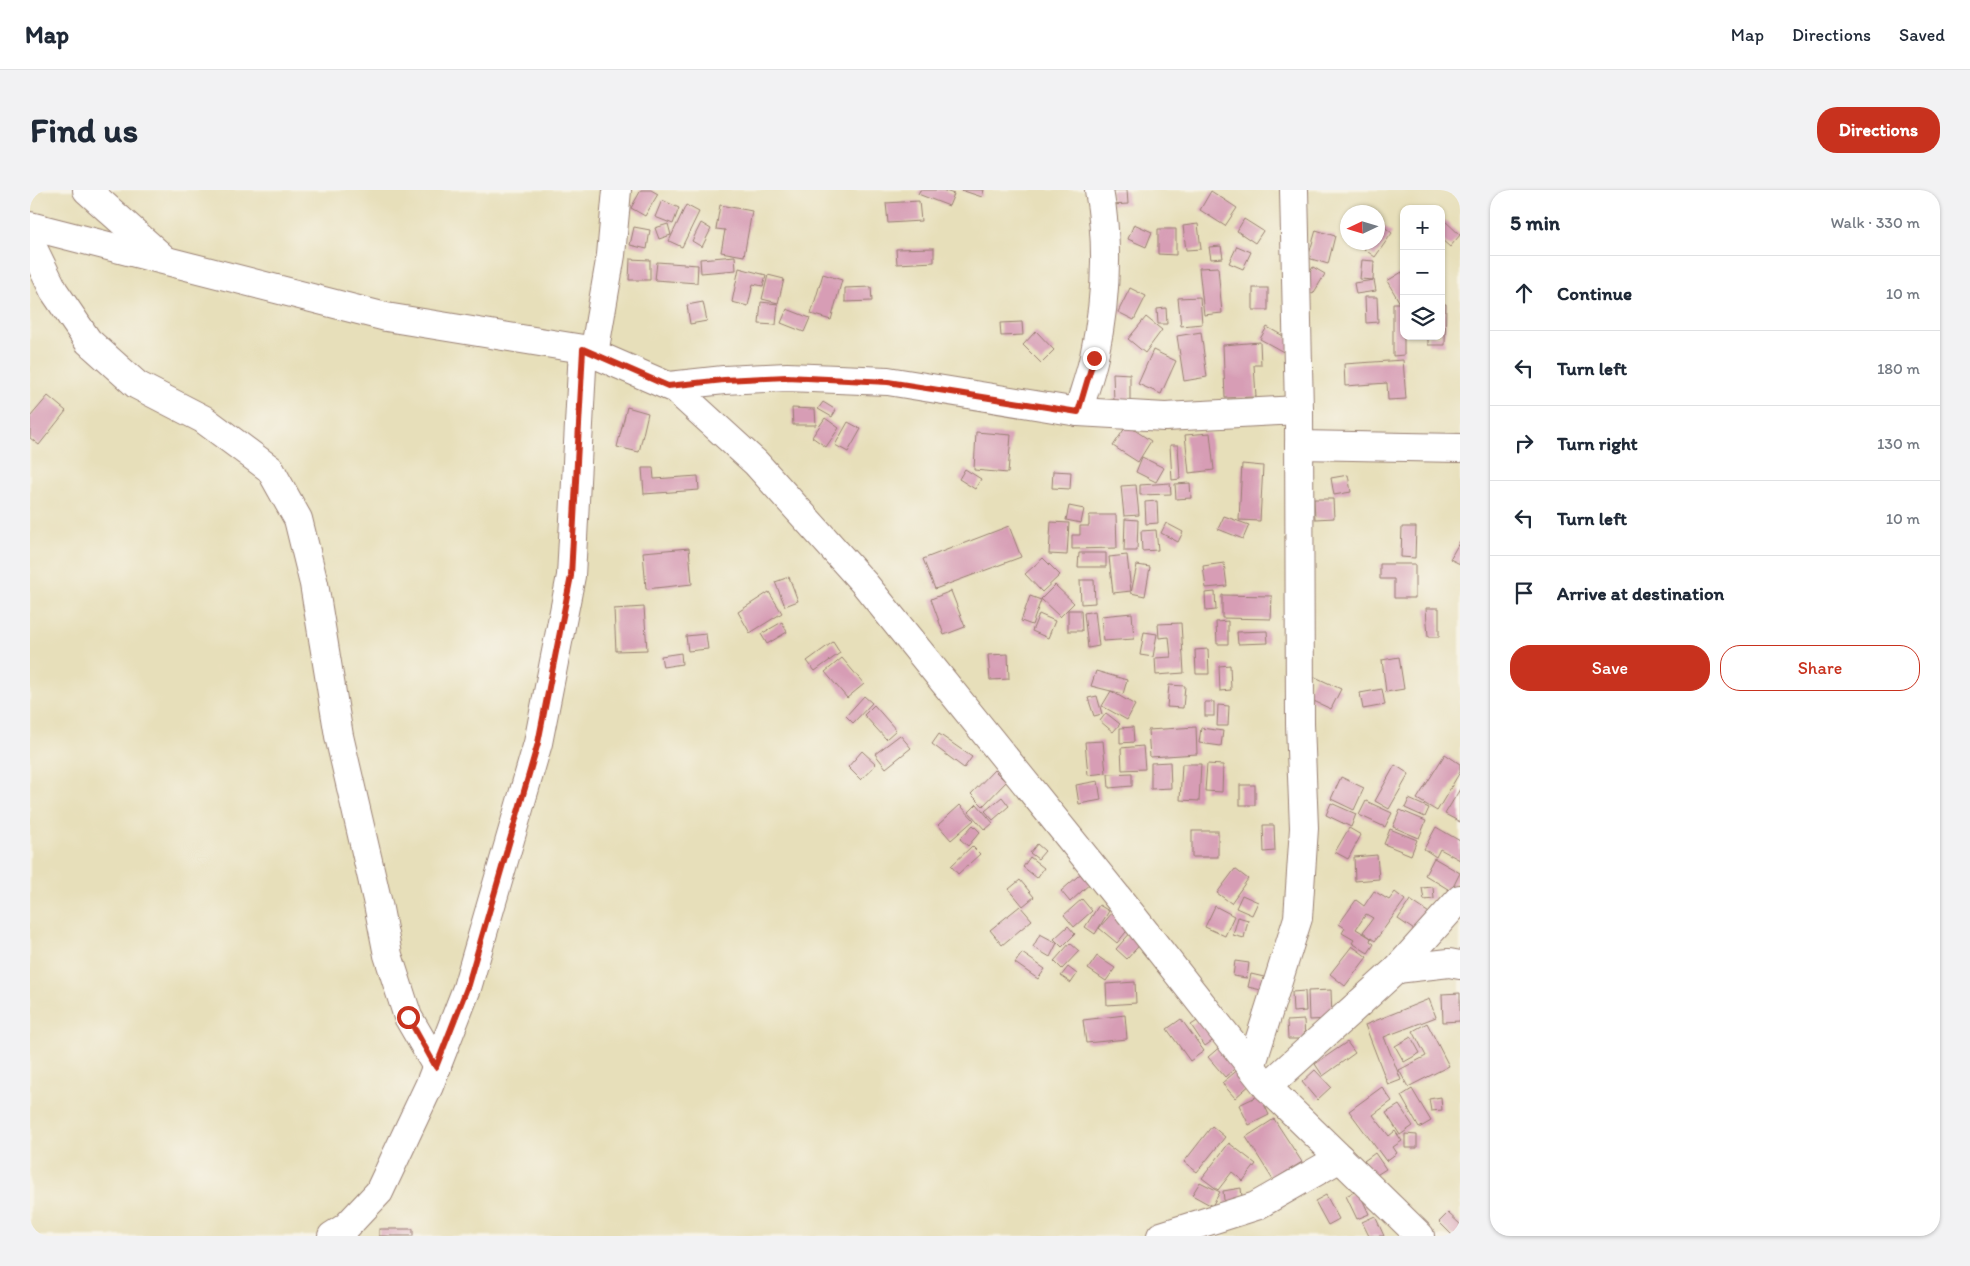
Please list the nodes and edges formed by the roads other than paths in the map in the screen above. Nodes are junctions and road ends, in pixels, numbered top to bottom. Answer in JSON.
{"nodes":[{"id":1,"x":87,"y":190,"type":"edge"},
{"id":2,"x":616,"y":190,"type":"edge"},
{"id":3,"x":1099,"y":190,"type":"edge"},
{"id":4,"x":1294,"y":190,"type":"edge"},
{"id":5,"x":30,"y":226,"type":"edge"},
{"id":6,"x":30,"y":242,"type":"edge"},
{"id":7,"x":167,"y":261,"type":"junction"},
{"id":8,"x":589,"y":352,"type":"junction"},
{"id":9,"x":668,"y":386,"type":"junction"},
{"id":10,"x":1299,"y":410,"type":"junction"},
{"id":11,"x":1078,"y":412,"type":"junction"},
{"id":12,"x":1299,"y":445,"type":"junction"},
{"id":13,"x":1460,"y":448,"type":"edge"},
{"id":14,"x":1460,"y":899,"type":"edge"},
{"id":15,"x":1460,"y":965,"type":"edge"},
{"id":16,"x":1397,"y":969,"type":"junction"},
{"id":17,"x":436,"y":1067,"type":"junction"},
{"id":18,"x":1259,"y":1077,"type":"junction"},
{"id":19,"x":1340,"y":1158,"type":"junction"},
{"id":20,"x":332,"y":1236,"type":"edge"},
{"id":21,"x":1161,"y":1236,"type":"edge"},
{"id":22,"x":1420,"y":1236,"type":"edge"}],
"edges":[{"from":1,"to":7,"type":"street"},
{"from":2,"to":8,"type":"street"},
{"from":3,"to":11,"type":"street"},
{"from":4,"to":10,"type":"street"},
{"from":5,"to":7,"type":"street"},
{"from":6,"to":17,"type":"street"},
{"from":7,"to":8,"type":"street"},
{"from":8,"to":9,"type":"street"},
{"from":8,"to":17,"type":"street"},
{"from":9,"to":11,"type":"street"},
{"from":9,"to":18,"type":"street"},
{"from":10,"to":11,"type":"street"},
{"from":10,"to":12,"type":"street"},
{"from":12,"to":13,"type":"street"},
{"from":12,"to":18,"type":"street"},
{"from":14,"to":16,"type":"street"},
{"from":15,"to":16,"type":"street"},
{"from":16,"to":18,"type":"street"},
{"from":17,"to":20,"type":"street"},
{"from":18,"to":19,"type":"street"},
{"from":19,"to":21,"type":"street"},
{"from":19,"to":22,"type":"street"}]}
